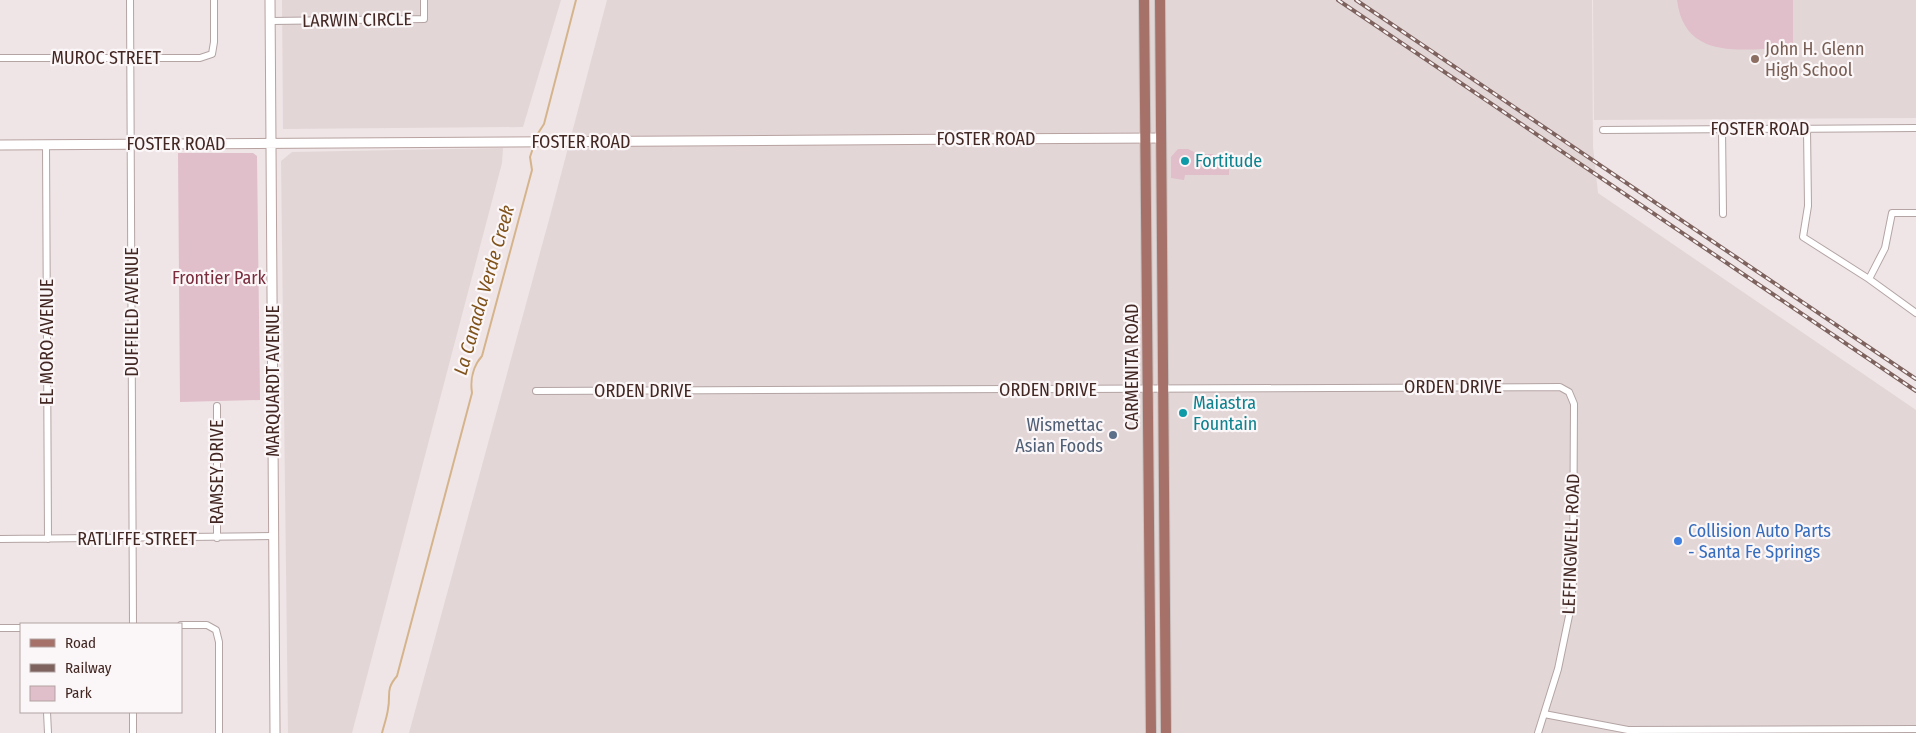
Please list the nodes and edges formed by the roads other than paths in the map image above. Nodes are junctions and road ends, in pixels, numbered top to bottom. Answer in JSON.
{"nodes":[{"id":1,"x":130,"y":0,"type":"edge"},
{"id":2,"x":214,"y":0,"type":"edge"},
{"id":3,"x":270,"y":0,"type":"edge"},
{"id":4,"x":424,"y":0,"type":"edge"},
{"id":5,"x":1144,"y":0,"type":"edge"},
{"id":6,"x":1160,"y":0,"type":"edge"},
{"id":7,"x":271,"y":21,"type":"junction"},
{"id":8,"x":0,"y":58,"type":"edge"},
{"id":9,"x":130,"y":58,"type":"junction"},
{"id":10,"x":1916,"y":128,"type":"edge"},
{"id":11,"x":1807,"y":129,"type":"junction"},
{"id":12,"x":1603,"y":130,"type":"dead end"},
{"id":13,"x":1722,"y":130,"type":"junction"},
{"id":14,"x":1146,"y":138,"type":"junction"},
{"id":15,"x":1161,"y":138,"type":"junction"},
{"id":16,"x":131,"y":144,"type":"junction"},
{"id":17,"x":272,"y":144,"type":"junction"},
{"id":18,"x":0,"y":145,"type":"edge"},
{"id":19,"x":46,"y":145,"type":"junction"},
{"id":20,"x":1916,"y":213,"type":"edge"},
{"id":21,"x":1722,"y":214,"type":"dead end"},
{"id":22,"x":1869,"y":279,"type":"junction"},
{"id":23,"x":1916,"y":313,"type":"edge"},
{"id":24,"x":1560,"y":387,"type":"joint"},
{"id":25,"x":1148,"y":390,"type":"junction"},
{"id":26,"x":1164,"y":390,"type":"junction"},
{"id":27,"x":536,"y":391,"type":"dead end"},
{"id":28,"x":217,"y":406,"type":"dead end"},
{"id":29,"x":274,"y":536,"type":"junction"},
{"id":30,"x":48,"y":538,"type":"junction"},
{"id":31,"x":217,"y":538,"type":"junction"},
{"id":32,"x":0,"y":539,"type":"edge"},
{"id":33,"x":133,"y":539,"type":"junction"},
{"id":34,"x":1150,"y":590,"type":"junction"},
{"id":35,"x":1165,"y":591,"type":"junction"},
{"id":36,"x":133,"y":623,"type":"edge"},
{"id":37,"x":182,"y":625,"type":"edge"},
{"id":38,"x":0,"y":628,"type":"edge"},
{"id":39,"x":20,"y":628,"type":"edge"},
{"id":40,"x":47,"y":713,"type":"edge"},
{"id":41,"x":133,"y":713,"type":"edge"},
{"id":42,"x":1544,"y":714,"type":"junction"},
{"id":43,"x":1916,"y":730,"type":"edge"},
{"id":44,"x":48,"y":733,"type":"edge"},
{"id":45,"x":133,"y":733,"type":"edge"},
{"id":46,"x":219,"y":733,"type":"edge"},
{"id":47,"x":275,"y":733,"type":"edge"},
{"id":48,"x":1150,"y":733,"type":"edge"},
{"id":49,"x":1166,"y":733,"type":"edge"},
{"id":50,"x":1538,"y":733,"type":"edge"}],
"edges":[{"from":1,"to":9,"type":"street","name":"DUFFIELD AVENUE"},
{"from":2,"to":9,"type":"street","name":"MUROC STREET"},
{"from":3,"to":7,"type":"street","name":"MARQUARDT AVENUE"},
{"from":4,"to":7,"type":"street","name":"LARWIN CIRCLE"},
{"from":5,"to":14,"type":"main road","name":"CARMENITA ROAD"},
{"from":6,"to":15,"type":"main road","name":"CARMENITA ROAD"},
{"from":7,"to":17,"type":"street","name":"MARQUARDT AVENUE"},
{"from":8,"to":9,"type":"street","name":"MUROC STREET"},
{"from":9,"to":16,"type":"street","name":"DUFFIELD AVENUE"},
{"from":10,"to":11,"type":"street","name":"FOSTER ROAD"},
{"from":11,"to":13,"type":"street","name":"FOSTER ROAD"},
{"from":11,"to":22,"type":"street"},
{"from":12,"to":13,"type":"street","name":"FOSTER ROAD"},
{"from":13,"to":21,"type":"street"},
{"from":14,"to":15,"type":"street","name":"FOSTER ROAD"},
{"from":14,"to":17,"type":"street","name":"FOSTER ROAD"},
{"from":14,"to":25,"type":"main road","name":"CARMENITA ROAD"},
{"from":15,"to":26,"type":"main road","name":"CARMENITA ROAD"},
{"from":16,"to":17,"type":"street","name":"FOSTER ROAD"},
{"from":16,"to":19,"type":"street","name":"FOSTER ROAD"},
{"from":16,"to":33,"type":"street","name":"DUFFIELD AVENUE"},
{"from":17,"to":29,"type":"street","name":"MARQUARDT AVENUE"},
{"from":18,"to":19,"type":"street","name":"FOSTER ROAD"},
{"from":19,"to":30,"type":"street","name":"EL MORO AVENUE"},
{"from":20,"to":22,"type":"street"},
{"from":22,"to":23,"type":"street"},
{"from":24,"to":26,"type":"street","name":"ORDEN DRIVE"},
{"from":24,"to":42,"type":"street","name":"LEFFINGWELL ROAD"},
{"from":25,"to":26,"type":"street","name":"ORDEN DRIVE"},
{"from":25,"to":27,"type":"street","name":"ORDEN DRIVE"},
{"from":25,"to":34,"type":"main road","name":"CARMENITA ROAD"},
{"from":26,"to":35,"type":"main road","name":"CARMENITA ROAD"},
{"from":28,"to":31,"type":"street","name":"RAMSEY DRIVE"},
{"from":29,"to":31,"type":"street","name":"RATLIFFE STREET"},
{"from":29,"to":47,"type":"street","name":"MARQUARDT AVENUE"},
{"from":30,"to":32,"type":"street","name":"RATLIFFE STREET"},
{"from":30,"to":33,"type":"street","name":"RATLIFFE STREET"},
{"from":31,"to":33,"type":"street","name":"RATLIFFE STREET"},
{"from":33,"to":36,"type":"street","name":"DUFFIELD AVENUE"},
{"from":34,"to":35,"type":"main road"},
{"from":34,"to":48,"type":"main road","name":"CARMENITA ROAD"},
{"from":35,"to":49,"type":"main road","name":"CARMENITA ROAD"},
{"from":37,"to":46,"type":"street"},
{"from":38,"to":39,"type":"street"},
{"from":40,"to":44,"type":"street"},
{"from":41,"to":45,"type":"street"},
{"from":42,"to":43,"type":"street"},
{"from":42,"to":50,"type":"street","name":"LEFFINGWELL ROAD"}]}
